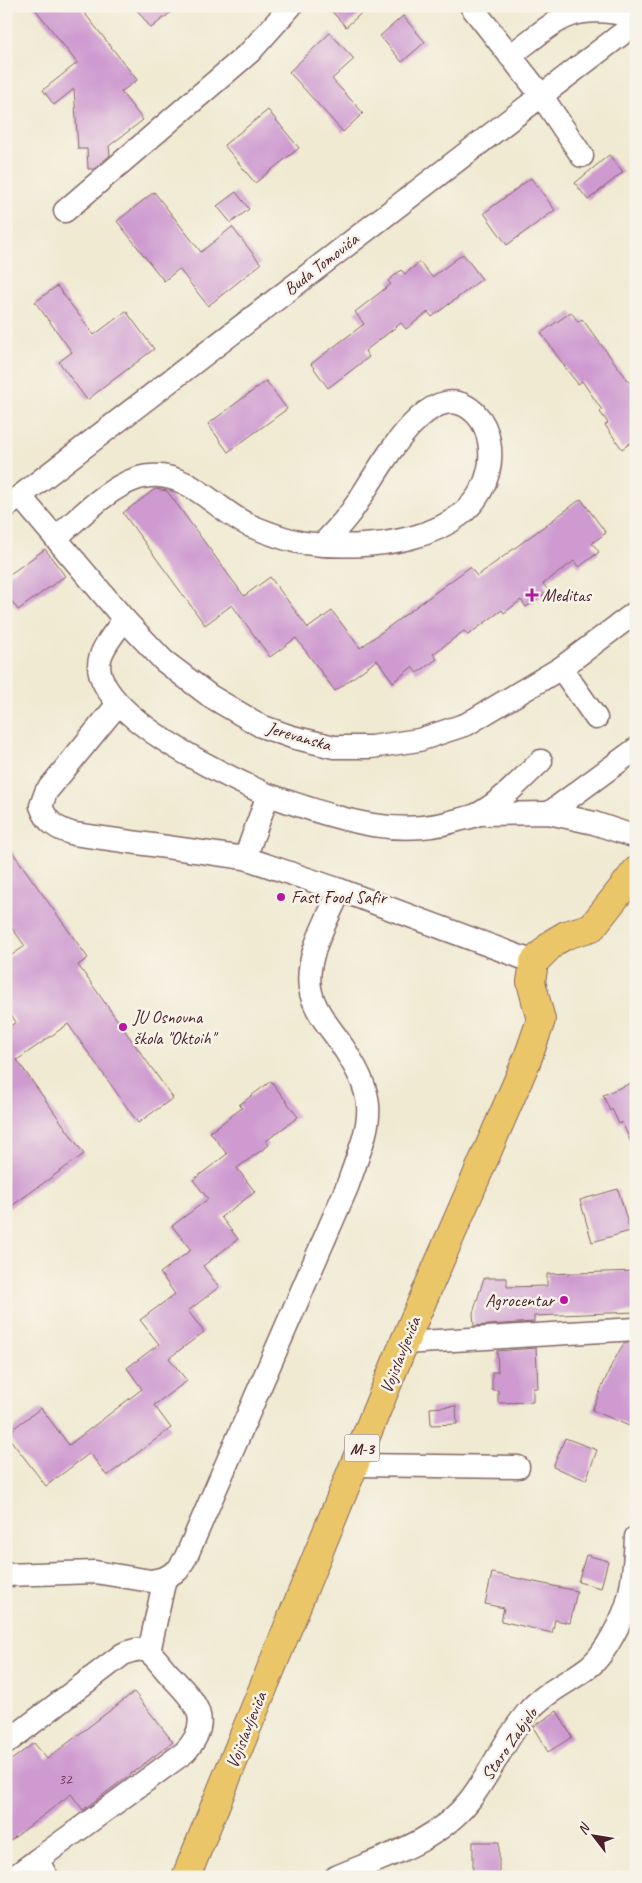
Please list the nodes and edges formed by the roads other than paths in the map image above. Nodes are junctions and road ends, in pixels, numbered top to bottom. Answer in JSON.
{"nodes":[{"id":1,"x":291,"y":6,"type":"edge"},
{"id":2,"x":471,"y":6,"type":"edge"},
{"id":3,"x":636,"y":16,"type":"edge"},
{"id":4,"x":636,"y":23,"type":"edge"},
{"id":5,"x":510,"y":56,"type":"junction"},
{"id":6,"x":541,"y":95,"type":"junction"},
{"id":7,"x":582,"y":156,"type":"dead end"},
{"id":8,"x":65,"y":211,"type":"dead end"},
{"id":9,"x":13,"y":501,"type":"edge"},
{"id":10,"x":56,"y":538,"type":"junction"},
{"id":11,"x":322,"y":545,"type":"junction"},
{"id":12,"x":636,"y":612,"type":"edge"},
{"id":13,"x":124,"y":619,"type":"junction"},
{"id":14,"x":561,"y":668,"type":"junction"},
{"id":15,"x":118,"y":704,"type":"junction"},
{"id":16,"x":596,"y":718,"type":"dead end"},
{"id":17,"x":636,"y":749,"type":"edge"},
{"id":18,"x":541,"y":761,"type":"dead end"},
{"id":19,"x":268,"y":795,"type":"junction"},
{"id":20,"x":549,"y":813,"type":"junction"},
{"id":21,"x":479,"y":814,"type":"junction"},
{"id":22,"x":636,"y":838,"type":"edge"},
{"id":23,"x":245,"y":858,"type":"junction"},
{"id":24,"x":636,"y":871,"type":"edge"},
{"id":25,"x":340,"y":890,"type":"junction"},
{"id":26,"x":534,"y":962,"type":"junction"},
{"id":27,"x":636,"y":1329,"type":"edge"},
{"id":28,"x":404,"y":1343,"type":"junction"},
{"id":29,"x":354,"y":1465,"type":"junction"},
{"id":30,"x":518,"y":1467,"type":"dead end"},
{"id":31,"x":636,"y":1537,"type":"edge"},
{"id":32,"x":6,"y":1576,"type":"edge"},
{"id":33,"x":165,"y":1578,"type":"junction"},
{"id":34,"x":149,"y":1652,"type":"junction"},
{"id":35,"x":6,"y":1743,"type":"edge"},
{"id":36,"x":42,"y":1869,"type":"edge"},
{"id":37,"x":14,"y":1877,"type":"edge"},
{"id":38,"x":186,"y":1877,"type":"edge"},
{"id":39,"x":336,"y":1877,"type":"edge"}],
"edges":[{"from":1,"to":8,"type":"street"},
{"from":2,"to":5,"type":"street"},
{"from":3,"to":5,"type":"street"},
{"from":4,"to":6,"type":"street","name":"Buda Tomovića"},
{"from":5,"to":6,"type":"street"},
{"from":6,"to":7,"type":"street"},
{"from":6,"to":9,"type":"street","name":"Buda Tomovića"},
{"from":9,"to":10,"type":"street","name":"Jerevanska"},
{"from":10,"to":11,"type":"street"},
{"from":10,"to":13,"type":"street","name":"Jerevanska"},
{"from":11,"to":11,"type":"street"},
{"from":12,"to":14,"type":"street","name":"Jerevanska"},
{"from":13,"to":14,"type":"street","name":"Jerevanska"},
{"from":13,"to":15,"type":"street"},
{"from":14,"to":16,"type":"street"},
{"from":15,"to":19,"type":"street"},
{"from":15,"to":23,"type":"street"},
{"from":17,"to":20,"type":"street"},
{"from":18,"to":21,"type":"street"},
{"from":19,"to":21,"type":"street"},
{"from":19,"to":23,"type":"street"},
{"from":20,"to":21,"type":"street"},
{"from":20,"to":22,"type":"street"},
{"from":23,"to":25,"type":"street"},
{"from":24,"to":26,"type":"main road"},
{"from":25,"to":26,"type":"street"},
{"from":25,"to":33,"type":"street"},
{"from":26,"to":28,"type":"main road","name":"Vojislavljevića","number":"M-3"},
{"from":27,"to":28,"type":"street"},
{"from":28,"to":29,"type":"main road","name":"Vojislavljevića","number":"M-3"},
{"from":29,"to":30,"type":"street"},
{"from":29,"to":38,"type":"main road","name":"Vojislavljevića","number":"M-3"},
{"from":31,"to":39,"type":"street","name":"Staro Zabjelo"},
{"from":32,"to":33,"type":"street"},
{"from":33,"to":34,"type":"street"},
{"from":34,"to":35,"type":"street"},
{"from":34,"to":36,"type":"street"},
{"from":36,"to":37,"type":"street"}]}
